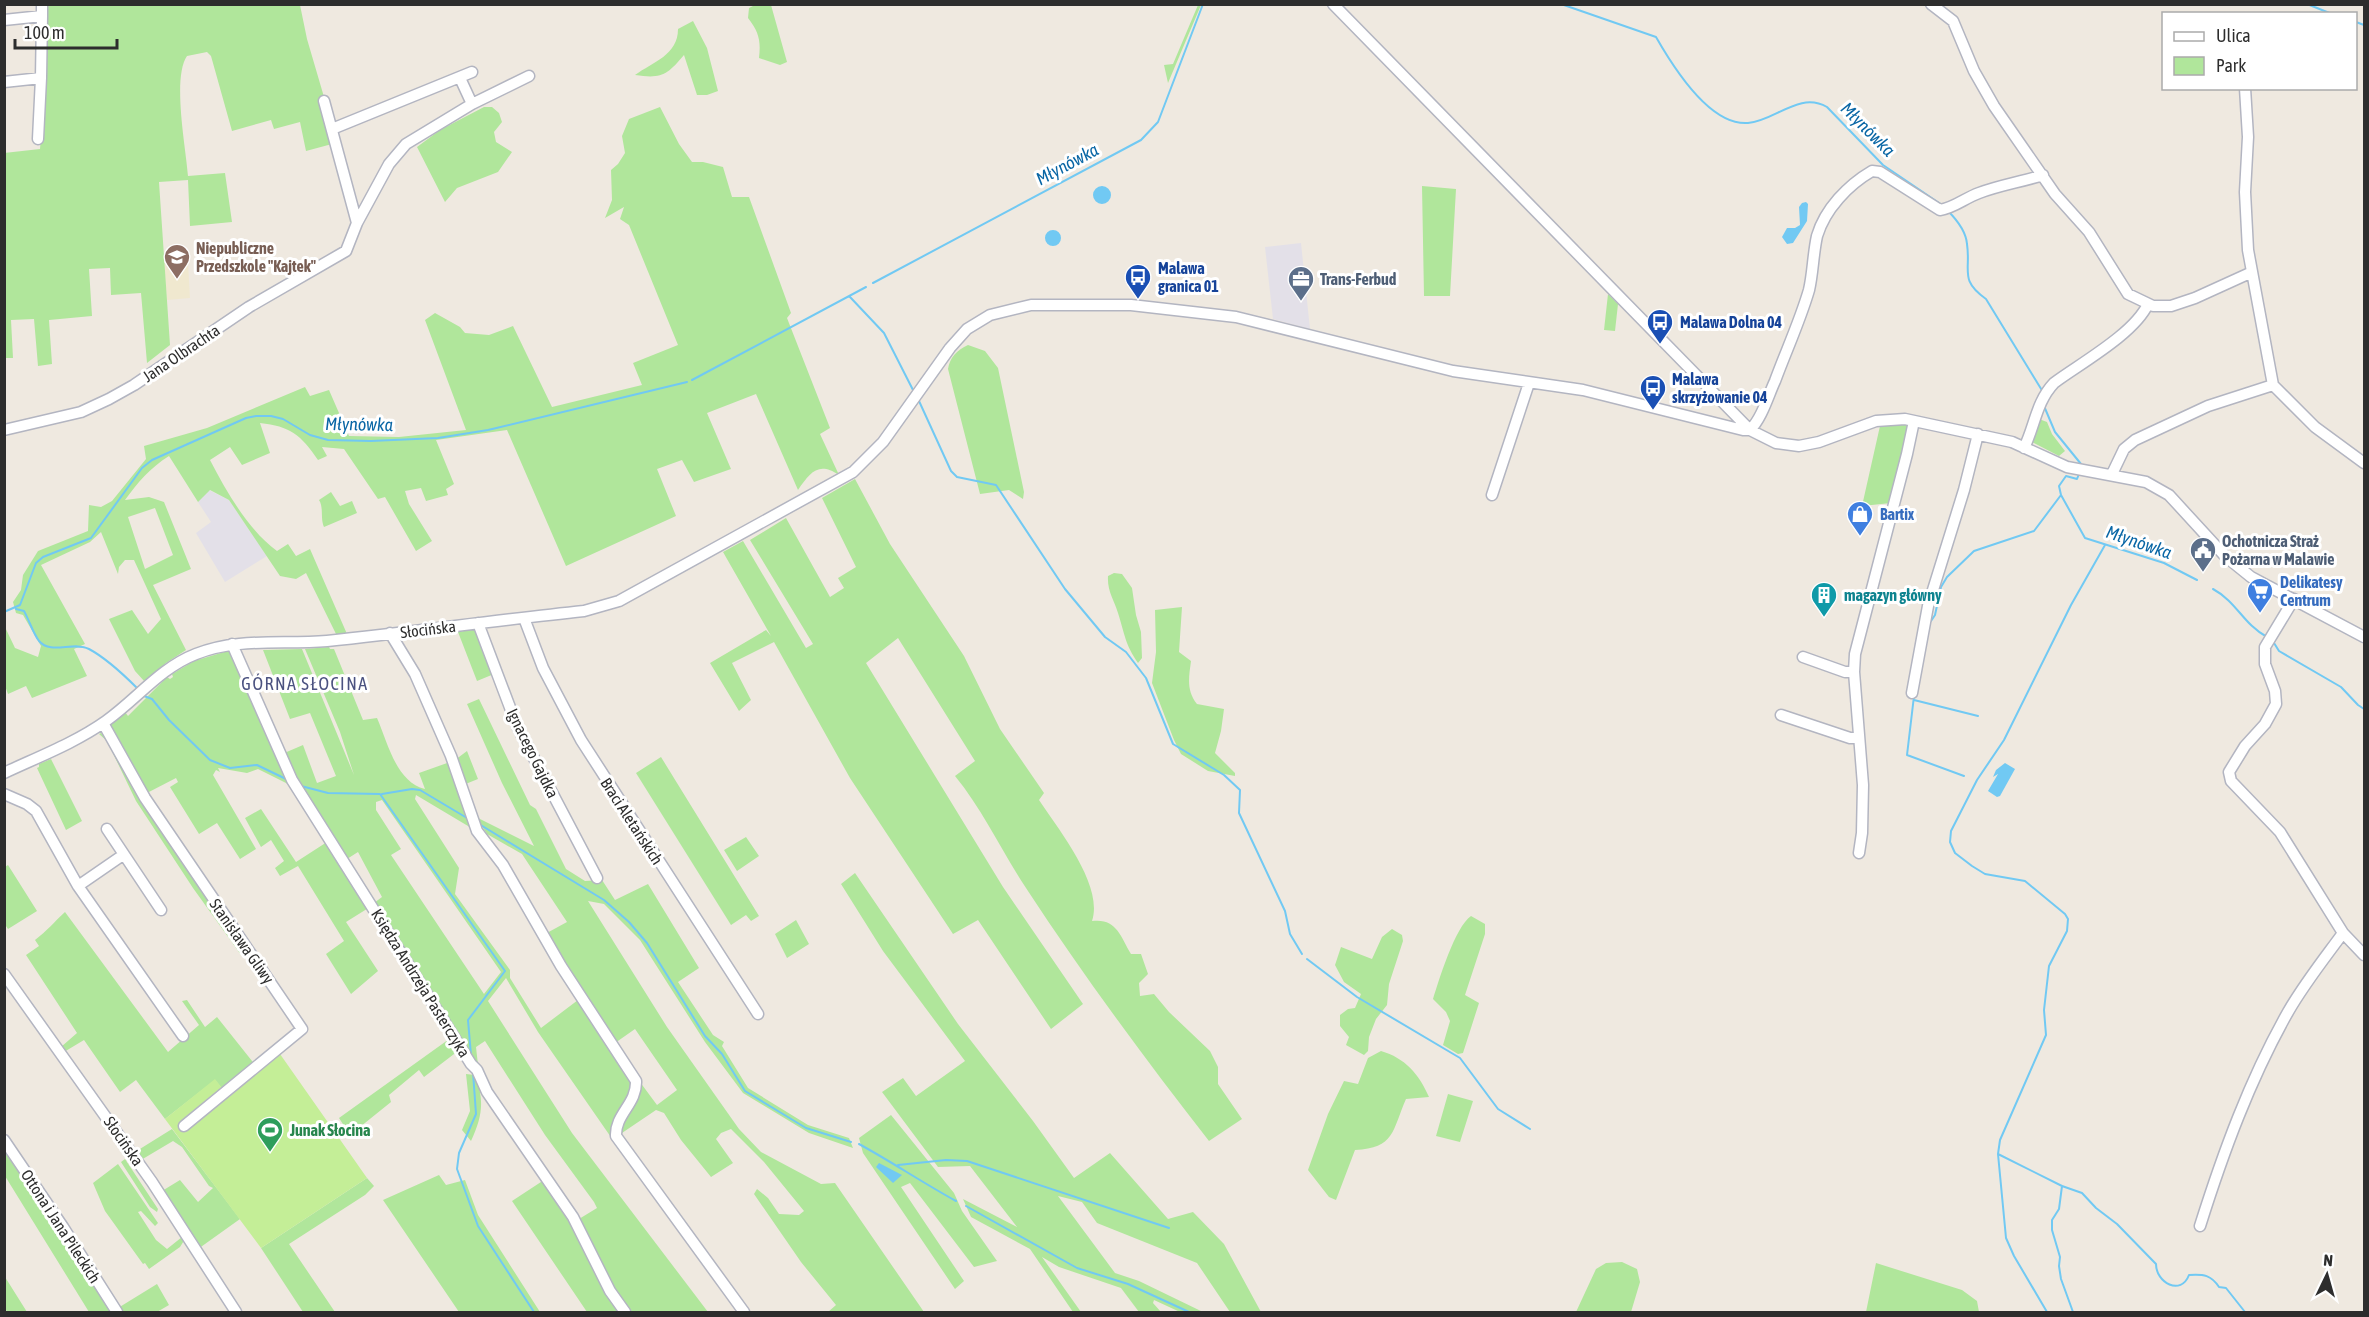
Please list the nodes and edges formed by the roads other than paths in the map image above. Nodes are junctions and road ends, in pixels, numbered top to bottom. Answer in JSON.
{"nodes":[{"id":1,"x":42,"y":4,"type":"edge"},
{"id":2,"x":1930,"y":4,"type":"edge"},
{"id":3,"x":1334,"y":5,"type":"edge"},
{"id":4,"x":42,"y":16,"type":"junction"},
{"id":5,"x":4,"y":20,"type":"edge"},
{"id":6,"x":472,"y":72,"type":"dead end"},
{"id":7,"x":529,"y":76,"type":"dead end"},
{"id":8,"x":41,"y":78,"type":"junction"},
{"id":9,"x":459,"y":78,"type":"junction"},
{"id":10,"x":4,"y":82,"type":"edge"},
{"id":11,"x":2245,"y":90,"type":"edge"},
{"id":12,"x":324,"y":101,"type":"dead end"},
{"id":13,"x":472,"y":104,"type":"junction"},
{"id":14,"x":332,"y":129,"type":"junction"},
{"id":15,"x":38,"y":140,"type":"dead end"},
{"id":16,"x":2043,"y":174,"type":"junction"},
{"id":17,"x":357,"y":223,"type":"junction"},
{"id":18,"x":2250,"y":273,"type":"junction"},
{"id":19,"x":2148,"y":304,"type":"junction"},
{"id":20,"x":1529,"y":383,"type":"junction"},
{"id":21,"x":2273,"y":385,"type":"junction"},
{"id":22,"x":1914,"y":421,"type":"junction"},
{"id":23,"x":4,"y":430,"type":"edge"},
{"id":24,"x":1750,"y":430,"type":"junction"},
{"id":25,"x":1978,"y":434,"type":"junction"},
{"id":26,"x":2024,"y":448,"type":"junction"},
{"id":27,"x":2364,"y":463,"type":"edge"},
{"id":28,"x":2112,"y":474,"type":"junction"},
{"id":29,"x":1492,"y":495,"type":"dead end"},
{"id":30,"x":2294,"y":599,"type":"junction"},
{"id":31,"x":524,"y":618,"type":"junction"},
{"id":32,"x":478,"y":623,"type":"junction"},
{"id":33,"x":390,"y":633,"type":"junction"},
{"id":34,"x":2364,"y":637,"type":"edge"},
{"id":35,"x":232,"y":644,"type":"junction"},
{"id":36,"x":1803,"y":657,"type":"dead end"},
{"id":37,"x":1854,"y":672,"type":"junction"},
{"id":38,"x":1911,"y":693,"type":"dead end"},
{"id":39,"x":1781,"y":715,"type":"dead end"},
{"id":40,"x":103,"y":723,"type":"junction"},
{"id":41,"x":1859,"y":738,"type":"junction"},
{"id":42,"x":4,"y":773,"type":"edge"},
{"id":43,"x":4,"y":794,"type":"edge"},
{"id":44,"x":107,"y":829,"type":"dead end"},
{"id":45,"x":1859,"y":853,"type":"dead end"},
{"id":46,"x":123,"y":855,"type":"junction"},
{"id":47,"x":597,"y":878,"type":"dead end"},
{"id":48,"x":78,"y":886,"type":"junction"},
{"id":49,"x":161,"y":910,"type":"dead end"},
{"id":50,"x":2343,"y":933,"type":"junction"},
{"id":51,"x":2364,"y":955,"type":"edge"},
{"id":52,"x":4,"y":974,"type":"edge"},
{"id":53,"x":758,"y":1014,"type":"dead end"},
{"id":54,"x":183,"y":1036,"type":"dead end"},
{"id":55,"x":184,"y":1126,"type":"dead end"},
{"id":56,"x":4,"y":1140,"type":"edge"},
{"id":57,"x":2200,"y":1226,"type":"dead end"},
{"id":58,"x":117,"y":1312,"type":"edge"},
{"id":59,"x":236,"y":1312,"type":"edge"},
{"id":60,"x":625,"y":1312,"type":"edge"},
{"id":61,"x":744,"y":1312,"type":"edge"}],
"edges":[{"from":1,"to":4,"type":"street"},
{"from":2,"to":16,"type":"street"},
{"from":3,"to":24,"type":"street"},
{"from":4,"to":5,"type":"street"},
{"from":4,"to":8,"type":"street"},
{"from":6,"to":9,"type":"street"},
{"from":7,"to":13,"type":"street"},
{"from":8,"to":10,"type":"street"},
{"from":8,"to":15,"type":"street"},
{"from":9,"to":13,"type":"street"},
{"from":9,"to":14,"type":"street"},
{"from":11,"to":18,"type":"street"},
{"from":12,"to":14,"type":"street"},
{"from":13,"to":17,"type":"street"},
{"from":14,"to":17,"type":"street"},
{"from":16,"to":19,"type":"street"},
{"from":16,"to":24,"type":"street"},
{"from":17,"to":23,"type":"street","name":"Jana Olbrachta"},
{"from":18,"to":19,"type":"street"},
{"from":18,"to":21,"type":"street"},
{"from":19,"to":26,"type":"street"},
{"from":20,"to":24,"type":"street","name":"Słocińska"},
{"from":20,"to":29,"type":"street"},
{"from":20,"to":31,"type":"street","name":"Słocińska"},
{"from":21,"to":27,"type":"street"},
{"from":21,"to":28,"type":"street"},
{"from":22,"to":24,"type":"street"},
{"from":22,"to":25,"type":"street"},
{"from":22,"to":37,"type":"street"},
{"from":25,"to":26,"type":"street"},
{"from":25,"to":38,"type":"street"},
{"from":26,"to":28,"type":"street"},
{"from":28,"to":30,"type":"street"},
{"from":30,"to":34,"type":"street"},
{"from":30,"to":50,"type":"street"},
{"from":31,"to":32,"type":"street","name":"Słocińska"},
{"from":31,"to":53,"type":"street","name":"Braci Aletańskich"},
{"from":32,"to":33,"type":"street","name":"Słocińska"},
{"from":32,"to":47,"type":"street","name":"Ignacego Gajdka"},
{"from":33,"to":35,"type":"street","name":"Słocińska"},
{"from":33,"to":61,"type":"street"},
{"from":35,"to":40,"type":"street","name":"Słocińska"},
{"from":35,"to":60,"type":"street","name":"Księdza Andrzeja Pasterczyka"},
{"from":36,"to":37,"type":"street"},
{"from":37,"to":41,"type":"street"},
{"from":39,"to":41,"type":"street"},
{"from":40,"to":42,"type":"street","name":"Słocińska"},
{"from":40,"to":55,"type":"street","name":"Stanisława Gliwy"},
{"from":41,"to":45,"type":"street"},
{"from":43,"to":48,"type":"street"},
{"from":44,"to":46,"type":"street"},
{"from":46,"to":48,"type":"street"},
{"from":46,"to":49,"type":"street"},
{"from":48,"to":54,"type":"street"},
{"from":50,"to":51,"type":"street"},
{"from":50,"to":57,"type":"street"},
{"from":52,"to":59,"type":"street","name":"Słocińska"},
{"from":56,"to":58,"type":"street","name":"Ottona i Jana Pileckich"}]}
